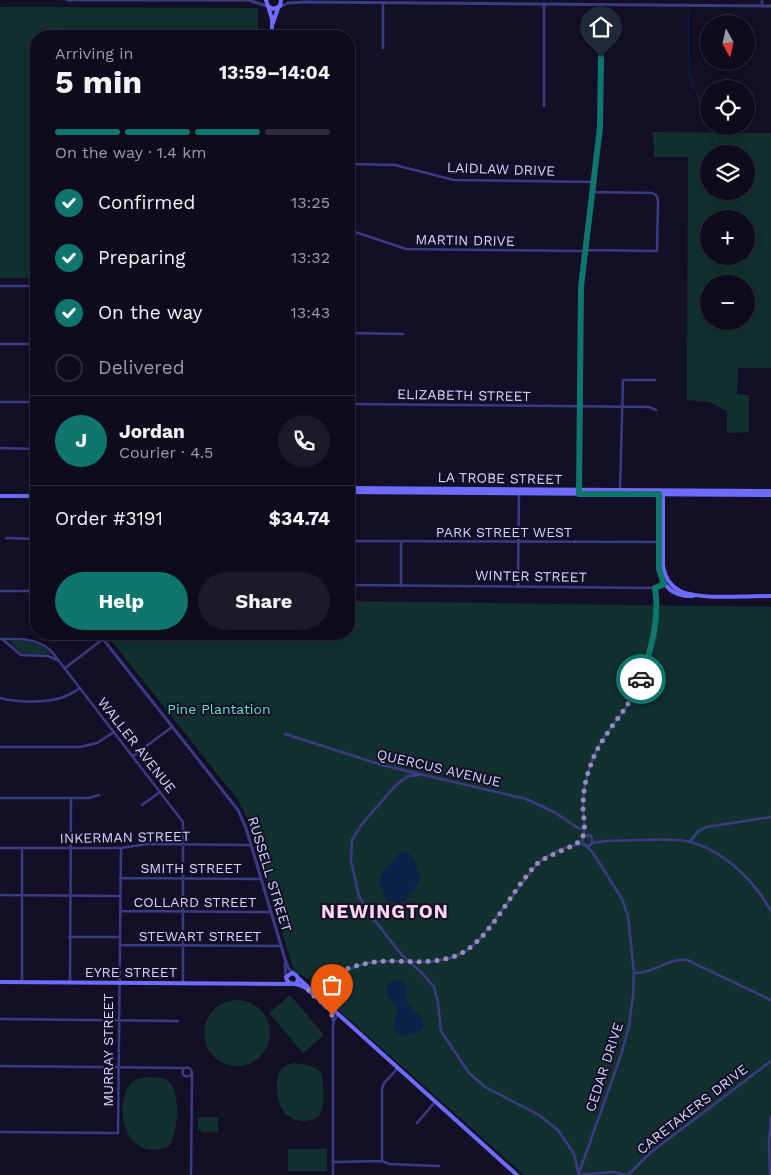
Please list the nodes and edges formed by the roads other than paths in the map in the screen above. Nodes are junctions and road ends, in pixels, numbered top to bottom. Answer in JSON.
{"nodes":[{"id":1,"x":67,"y":0,"type":"edge"},
{"id":2,"x":97,"y":0,"type":"edge"},
{"id":3,"x":249,"y":0,"type":"edge"},
{"id":4,"x":266,"y":0,"type":"edge"},
{"id":5,"x":281,"y":0,"type":"edge"},
{"id":6,"x":294,"y":0,"type":"edge"},
{"id":7,"x":762,"y":0,"type":"edge"},
{"id":8,"x":311,"y":1,"type":"edge"},
{"id":9,"x":477,"y":1,"type":"edge"},
{"id":10,"x":305,"y":2,"type":"junction"},
{"id":11,"x":383,"y":2,"type":"junction"},
{"id":12,"x":614,"y":2,"type":"edge"},
{"id":13,"x":544,"y":4,"type":"junction"},
{"id":14,"x":601,"y":4,"type":"junction"},
{"id":15,"x":267,"y":6,"type":"junction"},
{"id":16,"x":762,"y":6,"type":"junction"},
{"id":17,"x":771,"y":6,"type":"edge"},
{"id":18,"x":278,"y":7,"type":"junction"},
{"id":19,"x":272,"y":25,"type":"junction"},
{"id":20,"x":272,"y":30,"type":"edge"},
{"id":21,"x":383,"y":48,"type":"dead end"},
{"id":22,"x":544,"y":106,"type":"dead end"},
{"id":23,"x":355,"y":164,"type":"edge"},
{"id":24,"x":594,"y":182,"type":"junction"},
{"id":25,"x":593,"y":192,"type":"junction"},
{"id":26,"x":355,"y":232,"type":"edge"},
{"id":27,"x":585,"y":251,"type":"junction"},
{"id":28,"x":0,"y":286,"type":"edge"},
{"id":29,"x":30,"y":286,"type":"edge"},
{"id":30,"x":355,"y":333,"type":"edge"},
{"id":31,"x":403,"y":334,"type":"dead end"},
{"id":32,"x":0,"y":344,"type":"edge"},
{"id":33,"x":30,"y":344,"type":"edge"},
{"id":34,"x":655,"y":380,"type":"dead end"},
{"id":35,"x":0,"y":402,"type":"edge"},
{"id":36,"x":30,"y":402,"type":"edge"},
{"id":37,"x":355,"y":404,"type":"edge"},
{"id":38,"x":580,"y":406,"type":"junction"},
{"id":39,"x":622,"y":407,"type":"junction"},
{"id":40,"x":656,"y":410,"type":"dead end"},
{"id":41,"x":0,"y":448,"type":"edge"},
{"id":42,"x":30,"y":448,"type":"edge"},
{"id":43,"x":355,"y":488,"type":"edge"},
{"id":44,"x":519,"y":491,"type":"junction"},
{"id":45,"x":355,"y":492,"type":"edge"},
{"id":46,"x":579,"y":492,"type":"junction"},
{"id":47,"x":620,"y":492,"type":"junction"},
{"id":48,"x":661,"y":492,"type":"junction"},
{"id":49,"x":771,"y":493,"type":"edge"},
{"id":50,"x":0,"y":496,"type":"edge"},
{"id":51,"x":30,"y":496,"type":"edge"},
{"id":52,"x":6,"y":538,"type":"dead end"},
{"id":53,"x":30,"y":538,"type":"edge"},
{"id":54,"x":355,"y":541,"type":"edge"},
{"id":55,"x":401,"y":541,"type":"junction"},
{"id":56,"x":518,"y":542,"type":"junction"},
{"id":57,"x":661,"y":542,"type":"junction"},
{"id":58,"x":666,"y":583,"type":"junction"},
{"id":59,"x":355,"y":585,"type":"edge"},
{"id":60,"x":401,"y":586,"type":"junction"},
{"id":61,"x":518,"y":587,"type":"junction"},
{"id":62,"x":655,"y":588,"type":"junction"},
{"id":63,"x":0,"y":591,"type":"edge"},
{"id":64,"x":30,"y":591,"type":"edge"},
{"id":65,"x":771,"y":596,"type":"edge"},
{"id":66,"x":0,"y":639,"type":"edge"},
{"id":67,"x":102,"y":640,"type":"edge"},
{"id":68,"x":104,"y":640,"type":"edge"},
{"id":69,"x":60,"y":662,"type":"junction"},
{"id":70,"x":65,"y":668,"type":"junction"},
{"id":71,"x":80,"y":688,"type":"junction"},
{"id":72,"x":0,"y":698,"type":"edge"},
{"id":73,"x":172,"y":727,"type":"junction"},
{"id":74,"x":114,"y":732,"type":"junction"},
{"id":75,"x":285,"y":734,"type":"dead end"},
{"id":76,"x":0,"y":747,"type":"edge"},
{"id":77,"x":133,"y":756,"type":"junction"},
{"id":78,"x":420,"y":775,"type":"junction"},
{"id":79,"x":160,"y":792,"type":"junction"},
{"id":80,"x":99,"y":795,"type":"dead end"},
{"id":81,"x":0,"y":798,"type":"edge"},
{"id":82,"x":71,"y":798,"type":"junction"},
{"id":83,"x":142,"y":805,"type":"dead end"},
{"id":84,"x":771,"y":817,"type":"edge"},
{"id":85,"x":585,"y":829,"type":"junction"},
{"id":86,"x":588,"y":835,"type":"junction"},
{"id":87,"x":583,"y":837,"type":"junction"},
{"id":88,"x":592,"y":838,"type":"junction"},
{"id":89,"x":600,"y":842,"type":"junction"},
{"id":90,"x":690,"y":842,"type":"junction"},
{"id":91,"x":592,"y":844,"type":"junction"},
{"id":92,"x":184,"y":845,"type":"junction"},
{"id":93,"x":251,"y":845,"type":"junction"},
{"id":94,"x":584,"y":845,"type":"junction"},
{"id":95,"x":574,"y":846,"type":"junction"},
{"id":96,"x":0,"y":848,"type":"edge"},
{"id":97,"x":22,"y":848,"type":"junction"},
{"id":98,"x":70,"y":848,"type":"junction"},
{"id":99,"x":120,"y":848,"type":"junction"},
{"id":100,"x":593,"y":853,"type":"junction"},
{"id":101,"x":120,"y":878,"type":"junction"},
{"id":102,"x":184,"y":878,"type":"junction"},
{"id":103,"x":261,"y":879,"type":"junction"},
{"id":104,"x":0,"y":895,"type":"edge"},
{"id":105,"x":22,"y":896,"type":"junction"},
{"id":106,"x":70,"y":896,"type":"junction"},
{"id":107,"x":120,"y":896,"type":"junction"},
{"id":108,"x":771,"y":910,"type":"edge"},
{"id":109,"x":120,"y":912,"type":"junction"},
{"id":110,"x":183,"y":912,"type":"junction"},
{"id":111,"x":270,"y":912,"type":"junction"},
{"id":112,"x":70,"y":937,"type":"junction"},
{"id":113,"x":120,"y":937,"type":"junction"},
{"id":114,"x":120,"y":946,"type":"junction"},
{"id":115,"x":183,"y":946,"type":"junction"},
{"id":116,"x":281,"y":946,"type":"junction"},
{"id":117,"x":285,"y":959,"type":"junction"},
{"id":118,"x":408,"y":962,"type":"junction"},
{"id":119,"x":294,"y":973,"type":"junction"},
{"id":120,"x":634,"y":973,"type":"junction"},
{"id":121,"x":286,"y":977,"type":"junction"},
{"id":122,"x":298,"y":978,"type":"junction"},
{"id":123,"x":0,"y":982,"type":"edge"},
{"id":124,"x":22,"y":982,"type":"junction"},
{"id":125,"x":70,"y":983,"type":"junction"},
{"id":126,"x":118,"y":983,"type":"junction"},
{"id":127,"x":183,"y":984,"type":"junction"},
{"id":128,"x":261,"y":984,"type":"junction"},
{"id":129,"x":292,"y":984,"type":"junction"},
{"id":130,"x":309,"y":989,"type":"junction"},
{"id":131,"x":771,"y":1000,"type":"edge"},
{"id":132,"x":332,"y":1010,"type":"junction"},
{"id":133,"x":338,"y":1015,"type":"junction"},
{"id":134,"x":0,"y":1020,"type":"edge"},
{"id":135,"x":118,"y":1021,"type":"junction"},
{"id":136,"x":178,"y":1021,"type":"dead end"},
{"id":137,"x":333,"y":1025,"type":"junction"},
{"id":138,"x":771,"y":1061,"type":"edge"},
{"id":139,"x":0,"y":1066,"type":"edge"},
{"id":140,"x":118,"y":1068,"type":"junction"},
{"id":141,"x":174,"y":1068,"type":"junction"},
{"id":142,"x":186,"y":1068,"type":"junction"},
{"id":143,"x":398,"y":1068,"type":"junction"},
{"id":144,"x":192,"y":1072,"type":"junction"},
{"id":145,"x":184,"y":1075,"type":"junction"},
{"id":146,"x":191,"y":1086,"type":"junction"},
{"id":147,"x":435,"y":1102,"type":"junction"},
{"id":148,"x":771,"y":1117,"type":"edge"},
{"id":149,"x":417,"y":1123,"type":"dead end"},
{"id":150,"x":0,"y":1132,"type":"edge"},
{"id":151,"x":382,"y":1161,"type":"junction"},
{"id":152,"x":333,"y":1162,"type":"junction"},
{"id":153,"x":439,"y":1166,"type":"dead end"},
{"id":154,"x":190,"y":1175,"type":"edge"},
{"id":155,"x":333,"y":1175,"type":"edge"},
{"id":156,"x":517,"y":1175,"type":"edge"},
{"id":157,"x":578,"y":1175,"type":"edge"},
{"id":158,"x":627,"y":1175,"type":"edge"},
{"id":159,"x":770,"y":1175,"type":"edge"}],
"edges":[{"from":1,"to":2,"type":"street"},
{"from":2,"to":3,"type":"street"},
{"from":3,"to":15,"type":"street"},
{"from":4,"to":15,"type":"main road"},
{"from":5,"to":18,"type":"main road"},
{"from":6,"to":10,"type":"street"},
{"from":7,"to":16,"type":"street"},
{"from":8,"to":10,"type":"street"},
{"from":8,"to":11,"type":"street"},
{"from":9,"to":11,"type":"street"},
{"from":9,"to":13,"type":"street"},
{"from":10,"to":18,"type":"street"},
{"from":11,"to":21,"type":"street"},
{"from":12,"to":14,"type":"street"},
{"from":12,"to":16,"type":"street"},
{"from":13,"to":14,"type":"street"},
{"from":13,"to":22,"type":"street"},
{"from":14,"to":24,"type":"street"},
{"from":15,"to":18,"type":"main road"},
{"from":15,"to":19,"type":"main road"},
{"from":16,"to":17,"type":"street"},
{"from":18,"to":19,"type":"main road"},
{"from":19,"to":20,"type":"main road"},
{"from":23,"to":24,"type":"street","name":"LAIDLAW DRIVE"},
{"from":24,"to":25,"type":"street"},
{"from":25,"to":27,"type":"street"},
{"from":25,"to":27,"type":"street","name":"MARTIN DRIVE"},
{"from":26,"to":27,"type":"street","name":"MARTIN DRIVE"},
{"from":27,"to":38,"type":"street"},
{"from":28,"to":29,"type":"street"},
{"from":30,"to":31,"type":"street"},
{"from":32,"to":33,"type":"street"},
{"from":34,"to":39,"type":"street"},
{"from":35,"to":36,"type":"street"},
{"from":37,"to":38,"type":"street","name":"ELIZABETH STREET"},
{"from":38,"to":39,"type":"street","name":"ELIZABETH STREET"},
{"from":38,"to":46,"type":"street"},
{"from":39,"to":40,"type":"street","name":"ELIZABETH STREET"},
{"from":39,"to":47,"type":"street"},
{"from":41,"to":42,"type":"street"},
{"from":43,"to":44,"type":"main road","name":"LA TROBE STREET"},
{"from":44,"to":45,"type":"main road","name":"LA TROBE STREET"},
{"from":44,"to":46,"type":"main road","name":"LA TROBE STREET"},
{"from":44,"to":56,"type":"street"},
{"from":46,"to":47,"type":"main road","name":"LA TROBE STREET"},
{"from":47,"to":48,"type":"main road","name":"LA TROBE STREET"},
{"from":48,"to":49,"type":"main road","name":"LA TROBE STREET"},
{"from":48,"to":57,"type":"main road"},
{"from":50,"to":51,"type":"main road"},
{"from":52,"to":53,"type":"street"},
{"from":54,"to":55,"type":"street","name":"PARK STREET WEST"},
{"from":55,"to":56,"type":"street","name":"PARK STREET WEST"},
{"from":55,"to":60,"type":"street"},
{"from":56,"to":57,"type":"street","name":"PARK STREET WEST"},
{"from":56,"to":61,"type":"street"},
{"from":57,"to":58,"type":"main road"},
{"from":58,"to":62,"type":"street","name":"WINTER STREET"},
{"from":58,"to":65,"type":"main road"},
{"from":59,"to":60,"type":"street","name":"WINTER STREET"},
{"from":60,"to":61,"type":"street","name":"WINTER STREET"},
{"from":61,"to":62,"type":"street","name":"WINTER STREET"},
{"from":62,"to":85,"type":"street"},
{"from":63,"to":64,"type":"street"},
{"from":66,"to":69,"type":"street","name":"WALLER AVENUE"},
{"from":66,"to":69,"type":"street","name":"WALLER AVENUE"},
{"from":67,"to":70,"type":"street"},
{"from":68,"to":73,"type":"street","name":"RUSSELL STREET"},
{"from":69,"to":70,"type":"street","name":"WALLER AVENUE"},
{"from":70,"to":71,"type":"street","name":"WALLER AVENUE"},
{"from":71,"to":72,"type":"street"},
{"from":71,"to":74,"type":"street","name":"WALLER AVENUE"},
{"from":73,"to":77,"type":"street"},
{"from":73,"to":93,"type":"street","name":"RUSSELL STREET"},
{"from":74,"to":76,"type":"street"},
{"from":74,"to":77,"type":"street","name":"WALLER AVENUE"},
{"from":75,"to":78,"type":"street","name":"QUERCUS AVENUE"},
{"from":77,"to":79,"type":"street","name":"WALLER AVENUE"},
{"from":78,"to":85,"type":"street","name":"QUERCUS AVENUE"},
{"from":78,"to":118,"type":"street"},
{"from":79,"to":83,"type":"street"},
{"from":79,"to":92,"type":"street","name":"WALLER AVENUE"},
{"from":80,"to":82,"type":"street"},
{"from":81,"to":82,"type":"street"},
{"from":82,"to":98,"type":"street"},
{"from":84,"to":90,"type":"street"},
{"from":85,"to":86,"type":"street"},
{"from":85,"to":87,"type":"street"},
{"from":86,"to":87,"type":"street"},
{"from":86,"to":88,"type":"street"},
{"from":87,"to":94,"type":"street"},
{"from":87,"to":95,"type":"street"},
{"from":88,"to":89,"type":"street"},
{"from":88,"to":91,"type":"street","name":"CEDAR DRIVE"},
{"from":89,"to":90,"type":"street"},
{"from":89,"to":91,"type":"street"},
{"from":90,"to":108,"type":"street"},
{"from":91,"to":94,"type":"street"},
{"from":91,"to":100,"type":"street","name":"CEDAR DRIVE"},
{"from":92,"to":93,"type":"street","name":"INKERMAN STREET"},
{"from":92,"to":99,"type":"street","name":"INKERMAN STREET"},
{"from":92,"to":102,"type":"street","name":"WALLER AVENUE"},
{"from":93,"to":103,"type":"street","name":"RUSSELL STREET"},
{"from":94,"to":95,"type":"street"},
{"from":94,"to":100,"type":"street","name":"CEDAR DRIVE"},
{"from":95,"to":118,"type":"street"},
{"from":96,"to":97,"type":"street","name":"INKERMAN STREET"},
{"from":97,"to":98,"type":"street","name":"INKERMAN STREET"},
{"from":97,"to":105,"type":"street"},
{"from":98,"to":99,"type":"street","name":"INKERMAN STREET"},
{"from":98,"to":106,"type":"street"},
{"from":99,"to":101,"type":"street","name":"MURRAY STREET"},
{"from":100,"to":120,"type":"street","name":"CEDAR DRIVE"},
{"from":101,"to":102,"type":"street","name":"SMITH STREET"},
{"from":101,"to":107,"type":"street","name":"MURRAY STREET"},
{"from":102,"to":103,"type":"street","name":"SMITH STREET"},
{"from":102,"to":110,"type":"street","name":"WALLER AVENUE"},
{"from":103,"to":111,"type":"street","name":"RUSSELL STREET"},
{"from":104,"to":105,"type":"street"},
{"from":105,"to":106,"type":"street"},
{"from":105,"to":124,"type":"street"},
{"from":106,"to":107,"type":"street"},
{"from":106,"to":112,"type":"street"},
{"from":107,"to":109,"type":"street","name":"MURRAY STREET"},
{"from":109,"to":110,"type":"street","name":"COLLARD STREET"},
{"from":109,"to":113,"type":"street","name":"MURRAY STREET"},
{"from":110,"to":111,"type":"street","name":"COLLARD STREET"},
{"from":110,"to":115,"type":"street","name":"WALLER AVENUE"},
{"from":111,"to":116,"type":"street","name":"RUSSELL STREET"},
{"from":112,"to":113,"type":"street"},
{"from":112,"to":125,"type":"street"},
{"from":113,"to":114,"type":"street","name":"MURRAY STREET"},
{"from":114,"to":115,"type":"street","name":"STEWART STREET"},
{"from":114,"to":126,"type":"street","name":"MURRAY STREET"},
{"from":115,"to":116,"type":"street","name":"STEWART STREET"},
{"from":115,"to":127,"type":"street","name":"WALLER AVENUE"},
{"from":116,"to":117,"type":"street","name":"RUSSELL STREET"},
{"from":117,"to":119,"type":"street","name":"RUSSELL STREET"},
{"from":117,"to":121,"type":"street","name":"RUSSELL STREET"},
{"from":118,"to":130,"type":"street"},
{"from":118,"to":157,"type":"street"},
{"from":119,"to":121,"type":"main road"},
{"from":119,"to":122,"type":"main road"},
{"from":120,"to":131,"type":"street"},
{"from":120,"to":157,"type":"street","name":"CEDAR DRIVE"},
{"from":121,"to":128,"type":"main road","name":"EYRE STREET"},
{"from":121,"to":129,"type":"main road"},
{"from":122,"to":129,"type":"main road"},
{"from":122,"to":130,"type":"main road"},
{"from":123,"to":124,"type":"main road","name":"EYRE STREET"},
{"from":124,"to":125,"type":"main road","name":"EYRE STREET"},
{"from":125,"to":126,"type":"main road","name":"EYRE STREET"},
{"from":126,"to":127,"type":"main road","name":"EYRE STREET"},
{"from":126,"to":135,"type":"street","name":"MURRAY STREET"},
{"from":127,"to":128,"type":"main road","name":"EYRE STREET"},
{"from":128,"to":129,"type":"main road","name":"EYRE STREET"},
{"from":129,"to":130,"type":"main road"},
{"from":130,"to":132,"type":"main road"},
{"from":132,"to":133,"type":"main road"},
{"from":132,"to":137,"type":"street"},
{"from":133,"to":137,"type":"street"},
{"from":133,"to":143,"type":"main road"},
{"from":134,"to":135,"type":"street"},
{"from":135,"to":136,"type":"street"},
{"from":135,"to":140,"type":"street","name":"MURRAY STREET"},
{"from":137,"to":152,"type":"street"},
{"from":138,"to":158,"type":"street","name":"CARETAKERS DRIVE"},
{"from":139,"to":140,"type":"street"},
{"from":140,"to":141,"type":"street"},
{"from":140,"to":150,"type":"street","name":"MURRAY STREET"},
{"from":141,"to":142,"type":"street"},
{"from":141,"to":145,"type":"street"},
{"from":142,"to":144,"type":"street"},
{"from":142,"to":145,"type":"street"},
{"from":143,"to":147,"type":"main road"},
{"from":143,"to":151,"type":"street"},
{"from":144,"to":145,"type":"street"},
{"from":144,"to":146,"type":"street"},
{"from":145,"to":146,"type":"street"},
{"from":146,"to":154,"type":"street"},
{"from":147,"to":149,"type":"street"},
{"from":147,"to":156,"type":"main road"},
{"from":148,"to":159,"type":"street"},
{"from":151,"to":152,"type":"street"},
{"from":151,"to":153,"type":"street"},
{"from":152,"to":155,"type":"street"},
{"from":157,"to":158,"type":"street"}]}
